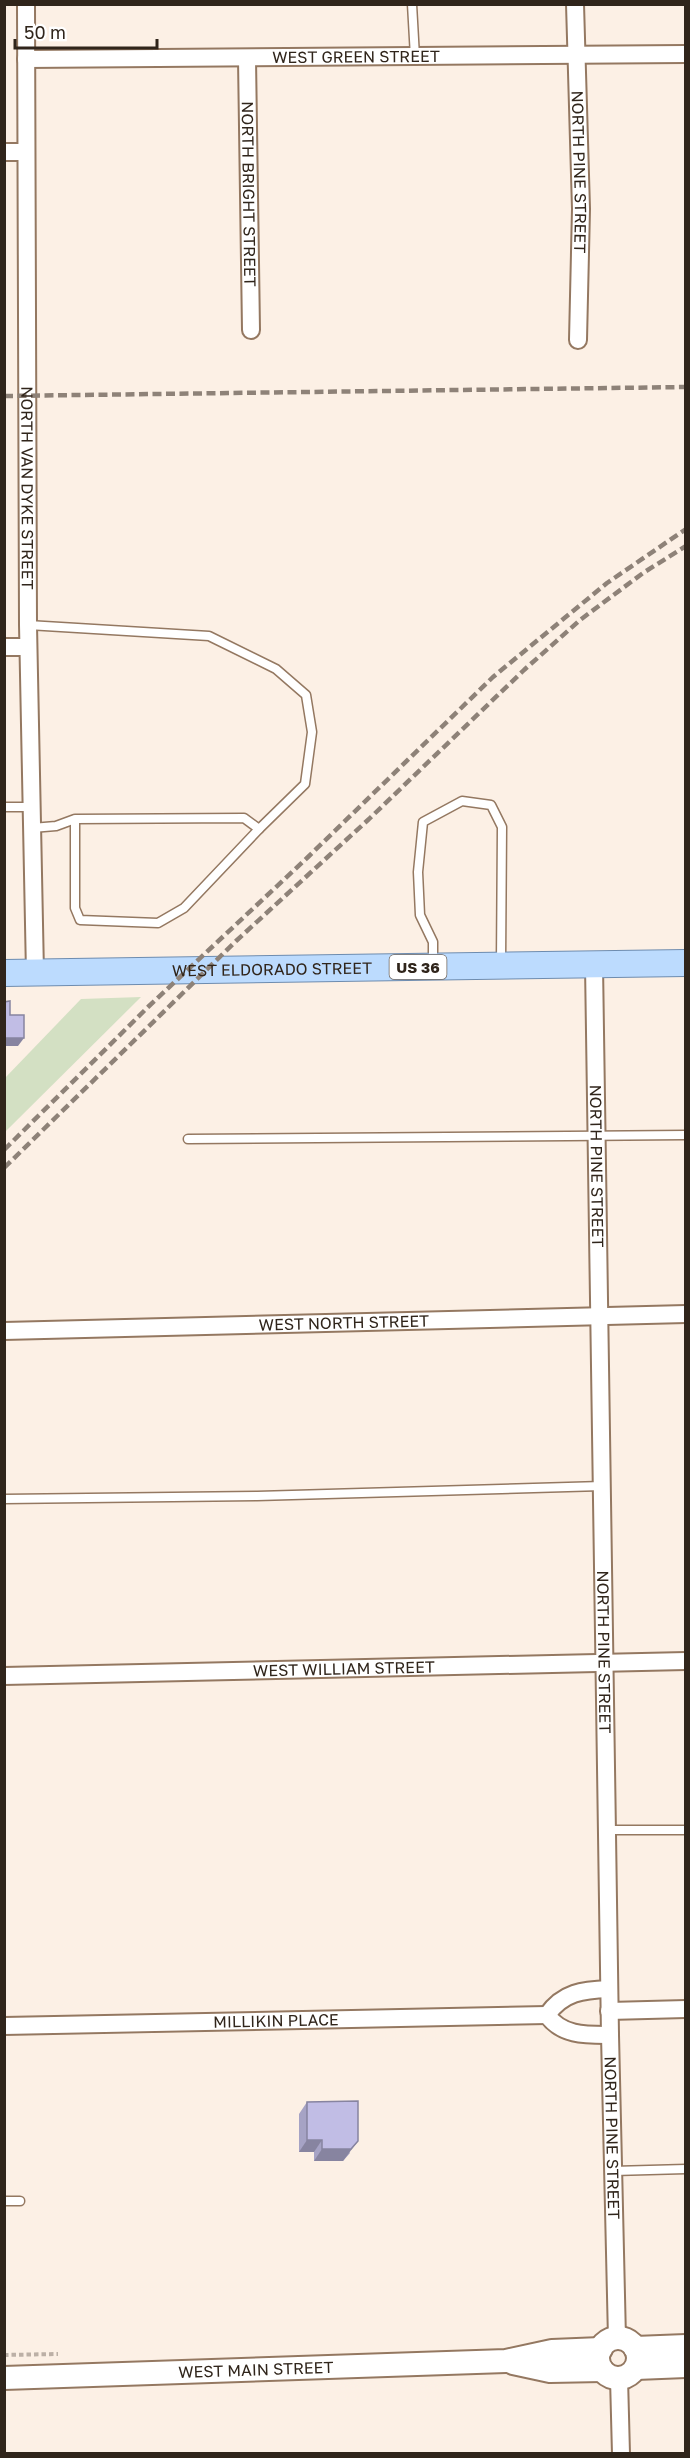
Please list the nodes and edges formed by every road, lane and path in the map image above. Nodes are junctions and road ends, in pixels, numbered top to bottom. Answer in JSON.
{"nodes":[{"id":1,"x":26,"y":4,"type":"edge"},
{"id":2,"x":412,"y":4,"type":"edge"},
{"id":3,"x":575,"y":4,"type":"edge"},
{"id":4,"x":575,"y":54,"type":"junction"},
{"id":5,"x":686,"y":54,"type":"edge"},
{"id":6,"x":415,"y":57,"type":"junction"},
{"id":7,"x":26,"y":59,"type":"junction"},
{"id":8,"x":247,"y":59,"type":"junction"},
{"id":9,"x":4,"y":152,"type":"edge"},
{"id":10,"x":26,"y":152,"type":"junction"},
{"id":11,"x":251,"y":330,"type":"dead end"},
{"id":12,"x":578,"y":340,"type":"dead end"},
{"id":13,"x":28,"y":626,"type":"junction"},
{"id":14,"x":4,"y":647,"type":"edge"},
{"id":15,"x":28,"y":647,"type":"junction"},
{"id":16,"x":4,"y":807,"type":"edge"},
{"id":17,"x":32,"y":807,"type":"junction"},
{"id":18,"x":75,"y":819,"type":"junction"},
{"id":19,"x":32,"y":828,"type":"junction"},
{"id":20,"x":259,"y":830,"type":"junction"},
{"id":21,"x":686,"y":963,"type":"edge"},
{"id":22,"x":594,"y":965,"type":"junction"},
{"id":23,"x":501,"y":966,"type":"junction"},
{"id":24,"x":433,"y":967,"type":"junction"},
{"id":25,"x":4,"y":973,"type":"edge"},
{"id":26,"x":35,"y":973,"type":"junction"},
{"id":27,"x":686,"y":1135,"type":"edge"},
{"id":28,"x":597,"y":1136,"type":"junction"},
{"id":29,"x":188,"y":1139,"type":"dead end"},
{"id":30,"x":686,"y":1314,"type":"edge"},
{"id":31,"x":600,"y":1316,"type":"junction"},
{"id":32,"x":4,"y":1331,"type":"edge"},
{"id":33,"x":602,"y":1486,"type":"junction"},
{"id":34,"x":4,"y":1499,"type":"edge"},
{"id":35,"x":686,"y":1661,"type":"edge"},
{"id":36,"x":604,"y":1664,"type":"junction"},
{"id":37,"x":4,"y":1676,"type":"edge"},
{"id":38,"x":607,"y":1830,"type":"junction"},
{"id":39,"x":686,"y":1830,"type":"edge"},
{"id":40,"x":609,"y":1989,"type":"junction"},
{"id":41,"x":686,"y":2009,"type":"edge"},
{"id":42,"x":609,"y":2011,"type":"junction"},
{"id":43,"x":547,"y":2015,"type":"junction"},
{"id":44,"x":4,"y":2026,"type":"edge"},
{"id":45,"x":610,"y":2035,"type":"junction"},
{"id":46,"x":686,"y":2169,"type":"edge"},
{"id":47,"x":613,"y":2171,"type":"junction"},
{"id":48,"x":4,"y":2201,"type":"edge"},
{"id":49,"x":20,"y":2201,"type":"dead end"},
{"id":50,"x":686,"y":2346,"type":"edge"},
{"id":51,"x":618,"y":2358,"type":"junction"},
{"id":52,"x":686,"y":2366,"type":"edge"},
{"id":53,"x":4,"y":2378,"type":"edge"},
{"id":54,"x":621,"y":2454,"type":"edge"}],
"edges":[{"from":1,"to":7,"type":"street","name":"NORTH VAN DYKE STREET"},
{"from":2,"to":6,"type":"lane"},
{"from":3,"to":4,"type":"street","name":"NORTH PINE STREET"},
{"from":4,"to":5,"type":"street","name":"WEST GREEN STREET"},
{"from":4,"to":6,"type":"street","name":"WEST GREEN STREET"},
{"from":4,"to":12,"type":"street","name":"NORTH PINE STREET"},
{"from":6,"to":8,"type":"street","name":"WEST GREEN STREET"},
{"from":7,"to":8,"type":"street","name":"WEST GREEN STREET"},
{"from":7,"to":10,"type":"street","name":"NORTH VAN DYKE STREET"},
{"from":8,"to":11,"type":"street","name":"NORTH BRIGHT STREET"},
{"from":9,"to":10,"type":"street"},
{"from":10,"to":13,"type":"street","name":"NORTH VAN DYKE STREET"},
{"from":13,"to":15,"type":"street","name":"NORTH VAN DYKE STREET"},
{"from":13,"to":20,"type":"lane"},
{"from":14,"to":15,"type":"street"},
{"from":15,"to":17,"type":"street","name":"NORTH VAN DYKE STREET"},
{"from":16,"to":17,"type":"lane"},
{"from":17,"to":19,"type":"street","name":"NORTH VAN DYKE STREET"},
{"from":18,"to":19,"type":"lane"},
{"from":18,"to":20,"type":"lane"},
{"from":18,"to":20,"type":"lane"},
{"from":19,"to":26,"type":"street","name":"NORTH VAN DYKE STREET"},
{"from":21,"to":22,"type":"main road","name":"WEST ELDORADO STREET","number":"US 36"},
{"from":22,"to":23,"type":"main road","name":"WEST ELDORADO STREET","number":"US 36"},
{"from":22,"to":28,"type":"street","name":"NORTH PINE STREET"},
{"from":23,"to":24,"type":"main road","name":"WEST ELDORADO STREET","number":"US 36"},
{"from":23,"to":24,"type":"lane"},
{"from":24,"to":26,"type":"main road","name":"WEST ELDORADO STREET","number":"US 36"},
{"from":25,"to":26,"type":"main road","name":"WEST ELDORADO STREET","number":"US 36"},
{"from":27,"to":28,"type":"lane"},
{"from":28,"to":29,"type":"lane"},
{"from":28,"to":31,"type":"street","name":"NORTH PINE STREET"},
{"from":30,"to":31,"type":"street","name":"WEST NORTH STREET"},
{"from":31,"to":32,"type":"street","name":"WEST NORTH STREET"},
{"from":31,"to":33,"type":"street","name":"NORTH PINE STREET"},
{"from":33,"to":34,"type":"lane"},
{"from":33,"to":36,"type":"street","name":"NORTH PINE STREET"},
{"from":35,"to":36,"type":"street","name":"WEST WILLIAM STREET"},
{"from":36,"to":37,"type":"street","name":"WEST WILLIAM STREET"},
{"from":36,"to":38,"type":"street","name":"NORTH PINE STREET"},
{"from":38,"to":39,"type":"lane"},
{"from":38,"to":40,"type":"street","name":"NORTH PINE STREET"},
{"from":40,"to":42,"type":"street","name":"NORTH PINE STREET"},
{"from":40,"to":43,"type":"street"},
{"from":41,"to":42,"type":"street"},
{"from":42,"to":45,"type":"street","name":"NORTH PINE STREET"},
{"from":43,"to":44,"type":"street","name":"MILLIKIN PLACE"},
{"from":43,"to":45,"type":"street"},
{"from":45,"to":47,"type":"street","name":"NORTH PINE STREET"},
{"from":46,"to":47,"type":"lane"},
{"from":47,"to":51,"type":"street","name":"NORTH PINE STREET"},
{"from":48,"to":49,"type":"lane"},
{"from":50,"to":51,"type":"street","name":"WEST MAIN STREET"},
{"from":51,"to":52,"type":"street","name":"WEST MAIN STREET"},
{"from":51,"to":53,"type":"street","name":"WEST MAIN STREET"},
{"from":51,"to":54,"type":"street","name":"NORTH PINE STREET"}]}
